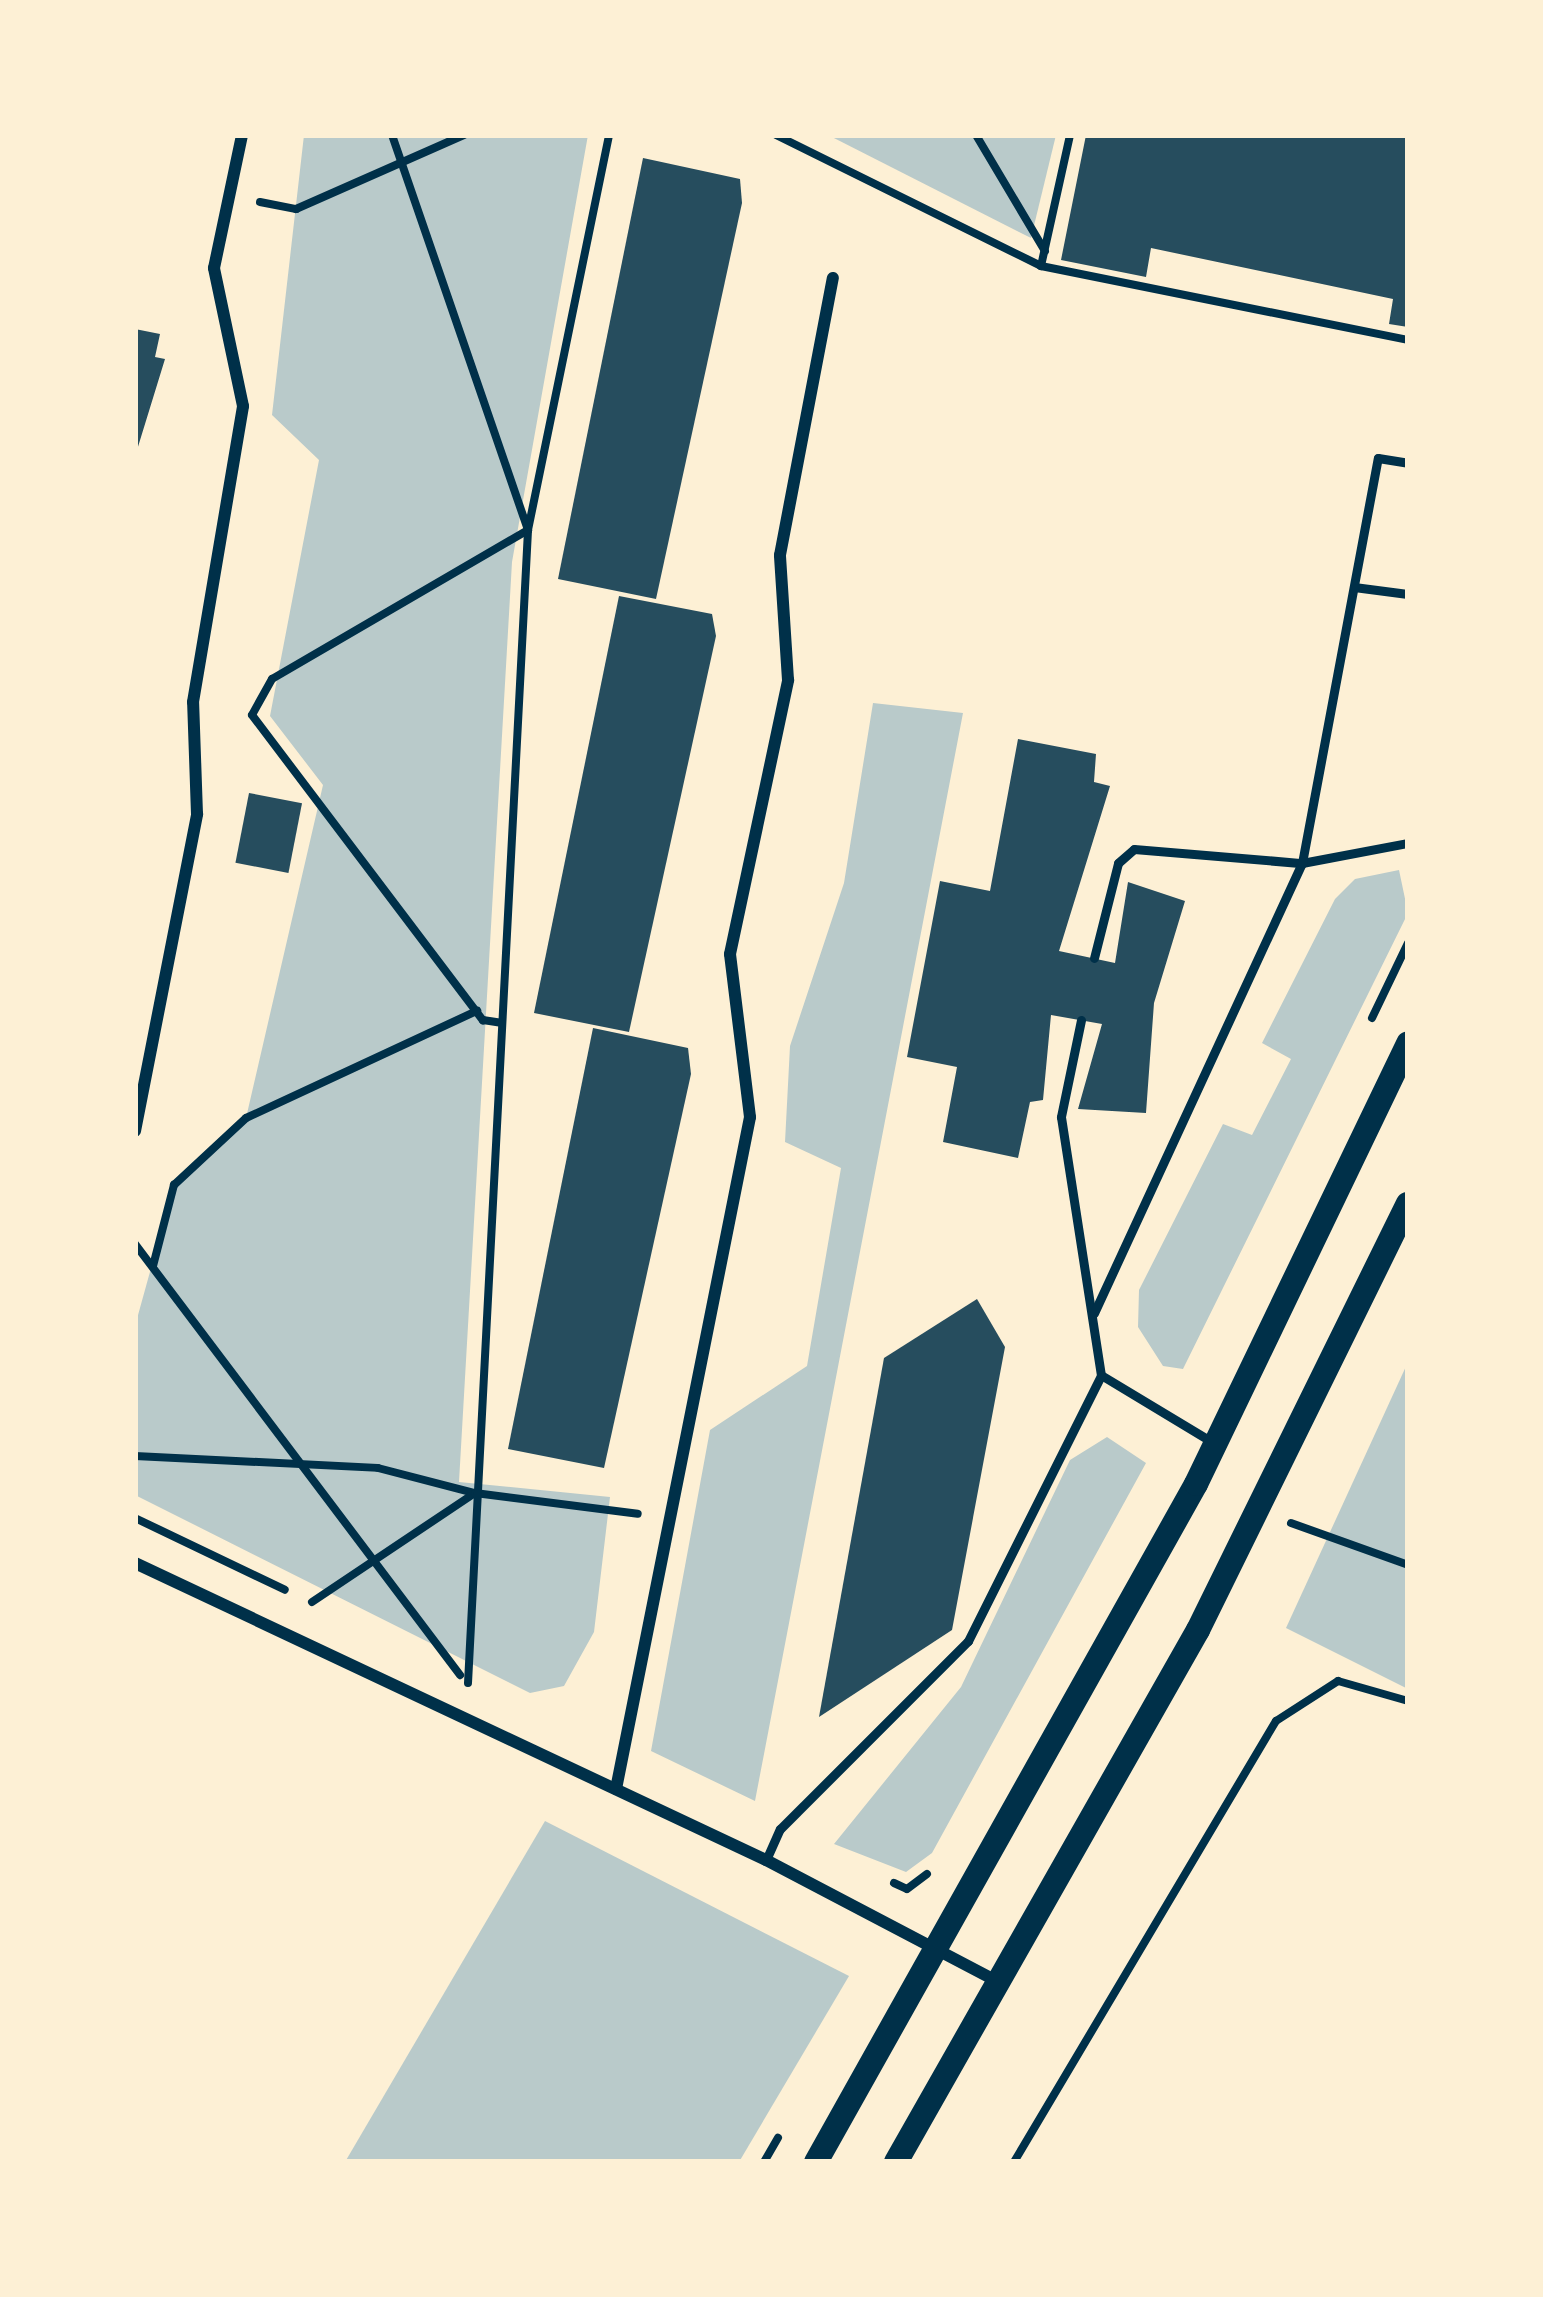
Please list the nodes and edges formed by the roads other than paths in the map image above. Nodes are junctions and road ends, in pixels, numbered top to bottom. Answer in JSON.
{"nodes":[{"id":1,"x":242,"y":135,"type":"edge"},
{"id":2,"x":833,"y":278,"type":"dead end"},
{"id":3,"x":1408,"y":464,"type":"edge"},
{"id":4,"x":1354,"y":587,"type":"junction"},
{"id":5,"x":1408,"y":594,"type":"edge"},
{"id":6,"x":1408,"y":844,"type":"edge"},
{"id":7,"x":1302,"y":863,"type":"junction"},
{"id":8,"x":1094,"y":958,"type":"dead end"},
{"id":9,"x":1081,"y":1020,"type":"dead end"},
{"id":10,"x":1408,"y":1043,"type":"edge"},
{"id":11,"x":135,"y":1131,"type":"edge"},
{"id":12,"x":1408,"y":1204,"type":"edge"},
{"id":13,"x":1094,"y":1313,"type":"junction"},
{"id":14,"x":1101,"y":1375,"type":"junction"},
{"id":15,"x":1217,"y":1444,"type":"junction"},
{"id":16,"x":135,"y":1563,"type":"edge"},
{"id":17,"x":616,"y":1790,"type":"junction"},
{"id":18,"x":766,"y":1859,"type":"junction"},
{"id":19,"x":940,"y":1951,"type":"junction"},
{"id":20,"x":999,"y":1982,"type":"junction"},
{"id":21,"x":817,"y":2162,"type":"edge"},
{"id":22,"x":896,"y":2162,"type":"edge"}],
"edges":[{"from":1,"to":11,"type":"street"},
{"from":2,"to":17,"type":"street"},
{"from":3,"to":4,"type":"lane"},
{"from":4,"to":5,"type":"lane"},
{"from":4,"to":7,"type":"lane"},
{"from":6,"to":7,"type":"lane"},
{"from":7,"to":8,"type":"lane"},
{"from":7,"to":13,"type":"lane"},
{"from":9,"to":13,"type":"lane"},
{"from":10,"to":15,"type":"main road"},
{"from":12,"to":20,"type":"main road"},
{"from":13,"to":14,"type":"lane"},
{"from":14,"to":15,"type":"lane"},
{"from":14,"to":18,"type":"lane"},
{"from":15,"to":19,"type":"main road"},
{"from":16,"to":17,"type":"street"},
{"from":17,"to":18,"type":"street"},
{"from":18,"to":19,"type":"street"},
{"from":19,"to":20,"type":"street"},
{"from":19,"to":21,"type":"main road"},
{"from":20,"to":22,"type":"main road"}]}
